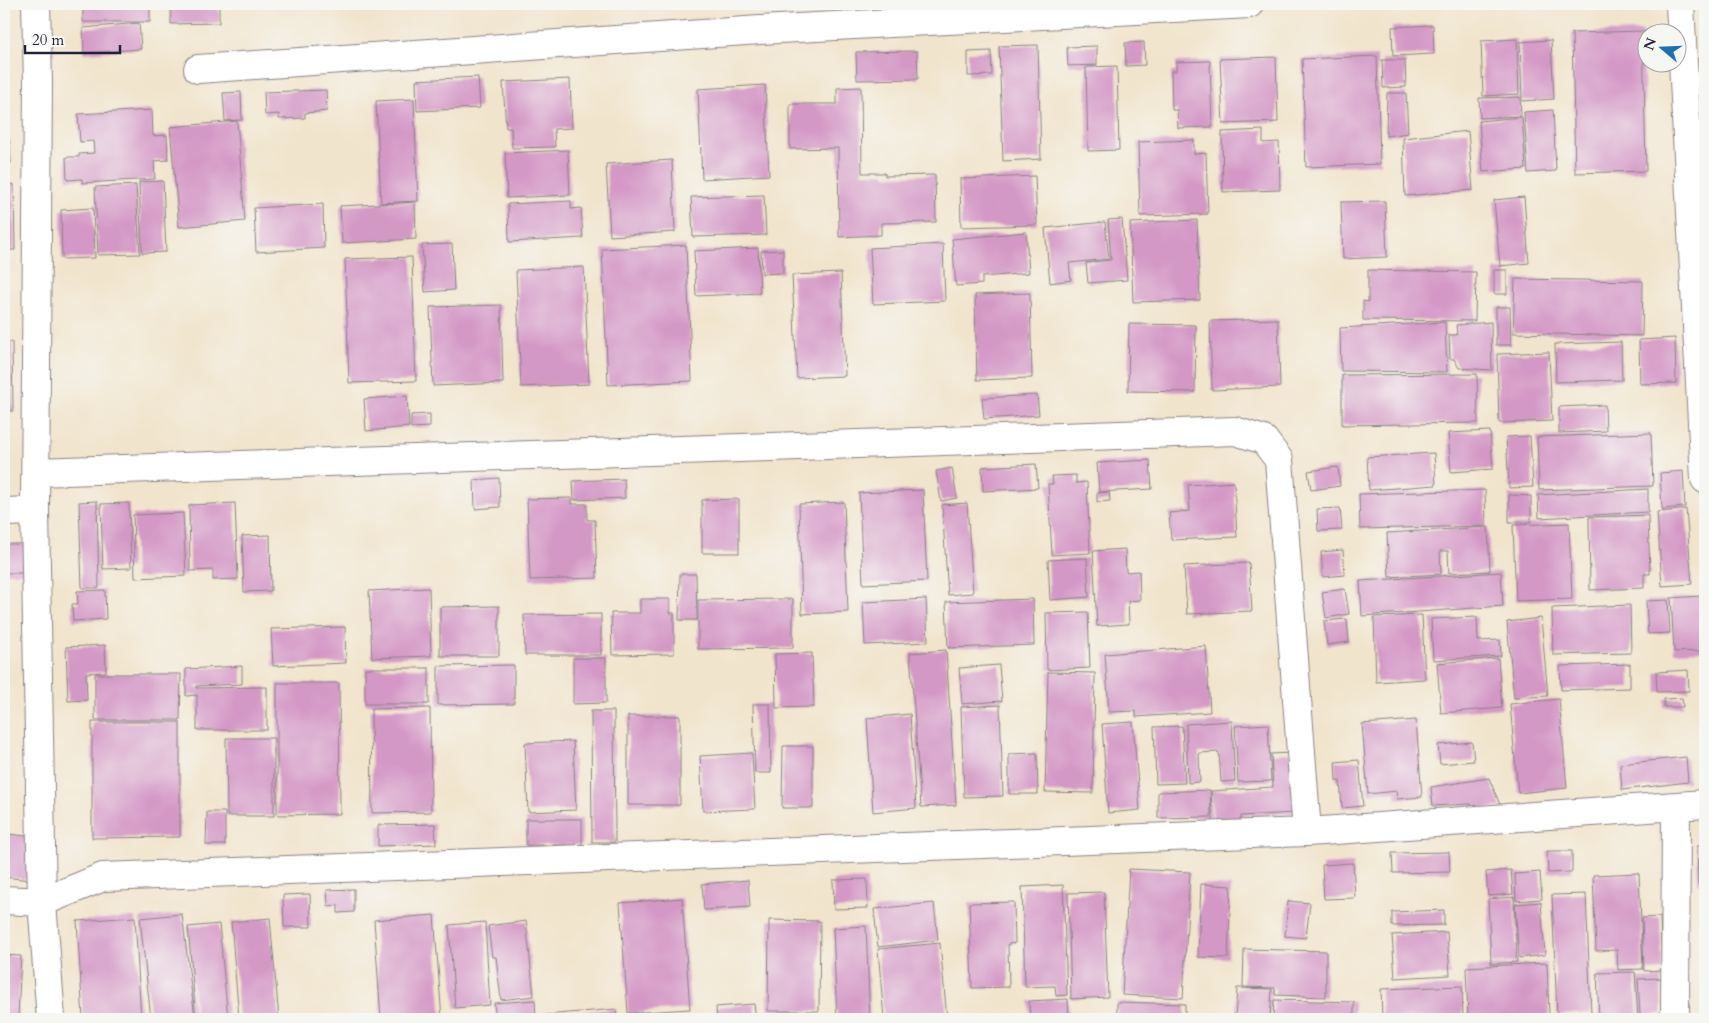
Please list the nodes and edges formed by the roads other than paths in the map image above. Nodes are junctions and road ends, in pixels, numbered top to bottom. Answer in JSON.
{"nodes":[{"id":1,"x":36,"y":4,"type":"edge"},
{"id":2,"x":1249,"y":4,"type":"edge"},
{"id":3,"x":1680,"y":4,"type":"edge"},
{"id":4,"x":198,"y":69,"type":"dead end"},
{"id":5,"x":1703,"y":390,"type":"edge"},
{"id":6,"x":37,"y":472,"type":"junction"},
{"id":7,"x":1705,"y":479,"type":"edge"},
{"id":8,"x":35,"y":511,"type":"junction"},
{"id":9,"x":4,"y":512,"type":"edge"},
{"id":10,"x":1705,"y":804,"type":"edge"},
{"id":11,"x":1676,"y":807,"type":"junction"},
{"id":12,"x":1307,"y":832,"type":"junction"},
{"id":13,"x":4,"y":900,"type":"edge"},
{"id":14,"x":42,"y":902,"type":"junction"},
{"id":15,"x":51,"y":1019,"type":"edge"},
{"id":16,"x":1675,"y":1019,"type":"edge"}],
"edges":[{"from":1,"to":6,"type":"street"},
{"from":2,"to":4,"type":"street"},
{"from":3,"to":5,"type":"street"},
{"from":5,"to":7,"type":"street"},
{"from":6,"to":8,"type":"street"},
{"from":6,"to":12,"type":"street"},
{"from":8,"to":9,"type":"street"},
{"from":8,"to":14,"type":"street"},
{"from":10,"to":11,"type":"street"},
{"from":11,"to":12,"type":"street"},
{"from":11,"to":16,"type":"street"},
{"from":12,"to":14,"type":"street"},
{"from":13,"to":14,"type":"street"},
{"from":14,"to":15,"type":"street"}]}
